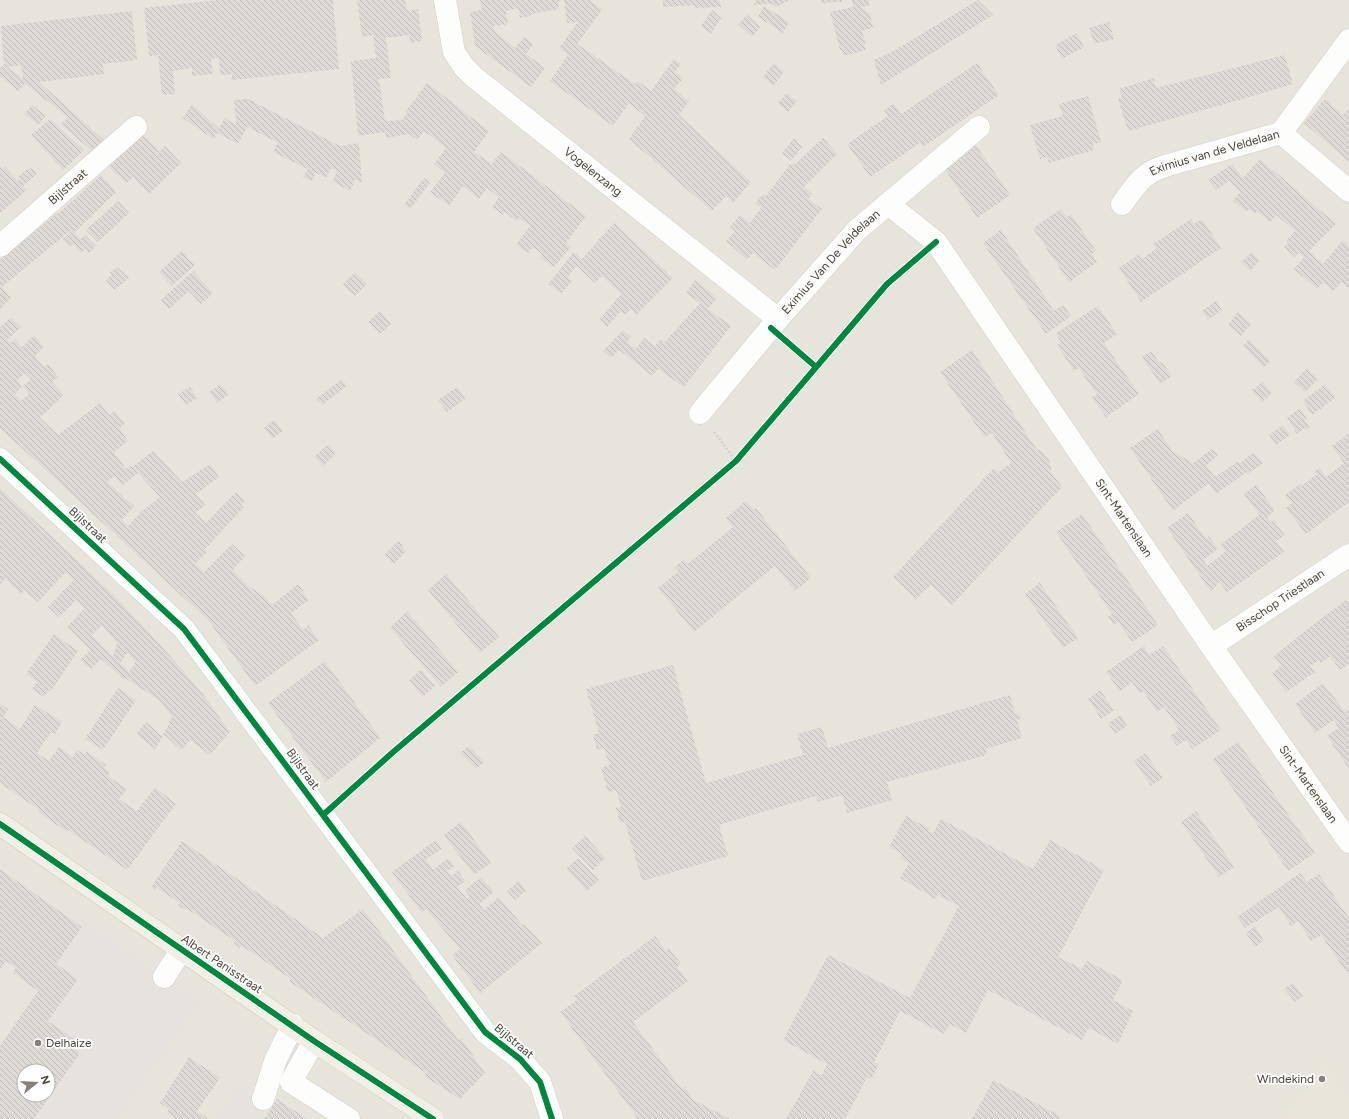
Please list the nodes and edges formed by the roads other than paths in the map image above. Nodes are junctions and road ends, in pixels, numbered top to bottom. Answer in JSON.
{"nodes":[{"id":1,"x":445,"y":0,"type":"edge"},
{"id":2,"x":1349,"y":40,"type":"edge"},
{"id":3,"x":136,"y":126,"type":"dead end"},
{"id":4,"x":979,"y":127,"type":"dead end"},
{"id":5,"x":1281,"y":133,"type":"junction"},
{"id":6,"x":1349,"y":191,"type":"edge"},
{"id":7,"x":888,"y":204,"type":"junction"},
{"id":8,"x":1122,"y":204,"type":"dead end"},
{"id":9,"x":0,"y":246,"type":"edge"},
{"id":10,"x":778,"y":319,"type":"junction"},
{"id":11,"x":700,"y":413,"type":"road end"},
{"id":12,"x":0,"y":459,"type":"edge"},
{"id":13,"x":1349,"y":555,"type":"edge"},
{"id":14,"x":1211,"y":646,"type":"junction"},
{"id":15,"x":0,"y":824,"type":"edge"},
{"id":16,"x":1349,"y":842,"type":"edge"},
{"id":17,"x":182,"y":949,"type":"junction"},
{"id":18,"x":164,"y":977,"type":"dead end"},
{"id":19,"x":293,"y":1025,"type":"junction"},
{"id":20,"x":314,"y":1041,"type":"junction"},
{"id":21,"x":262,"y":1099,"type":"dead end"},
{"id":22,"x":348,"y":1119,"type":"edge"},
{"id":23,"x":433,"y":1119,"type":"edge"},
{"id":24,"x":552,"y":1119,"type":"edge"}],
"edges":[{"from":1,"to":10,"type":"street","name":"Vogelenzang"},
{"from":2,"to":5,"type":"street"},
{"from":3,"to":9,"type":"street","name":"Bijlstraat"},
{"from":4,"to":7,"type":"street","name":"Eximius Van De Veldelaan"},
{"from":5,"to":6,"type":"street","name":"Eximius van de Veldelaan"},
{"from":5,"to":8,"type":"street","name":"Eximius van de Veldelaan"},
{"from":7,"to":10,"type":"street","name":"Eximius Van De Veldelaan"},
{"from":7,"to":14,"type":"street","name":"Sint-Martenslaan"},
{"from":10,"to":11,"type":"street","name":"Eximius Van De Veldelaan"},
{"from":12,"to":24,"type":"street","name":"Bijlstraat"},
{"from":13,"to":14,"type":"street","name":"Bisschop Triestlaan"},
{"from":14,"to":16,"type":"street","name":"Sint-Martenslaan"},
{"from":15,"to":17,"type":"main road","name":"Albert Panisstraat"},
{"from":17,"to":18,"type":"street"},
{"from":17,"to":19,"type":"main road","name":"Albert Panisstraat"},
{"from":19,"to":20,"type":"main road","name":"Albert Panisstraat"},
{"from":19,"to":21,"type":"street"},
{"from":20,"to":22,"type":"street"},
{"from":20,"to":23,"type":"main road","name":"Albert Panisstraat"}]}
